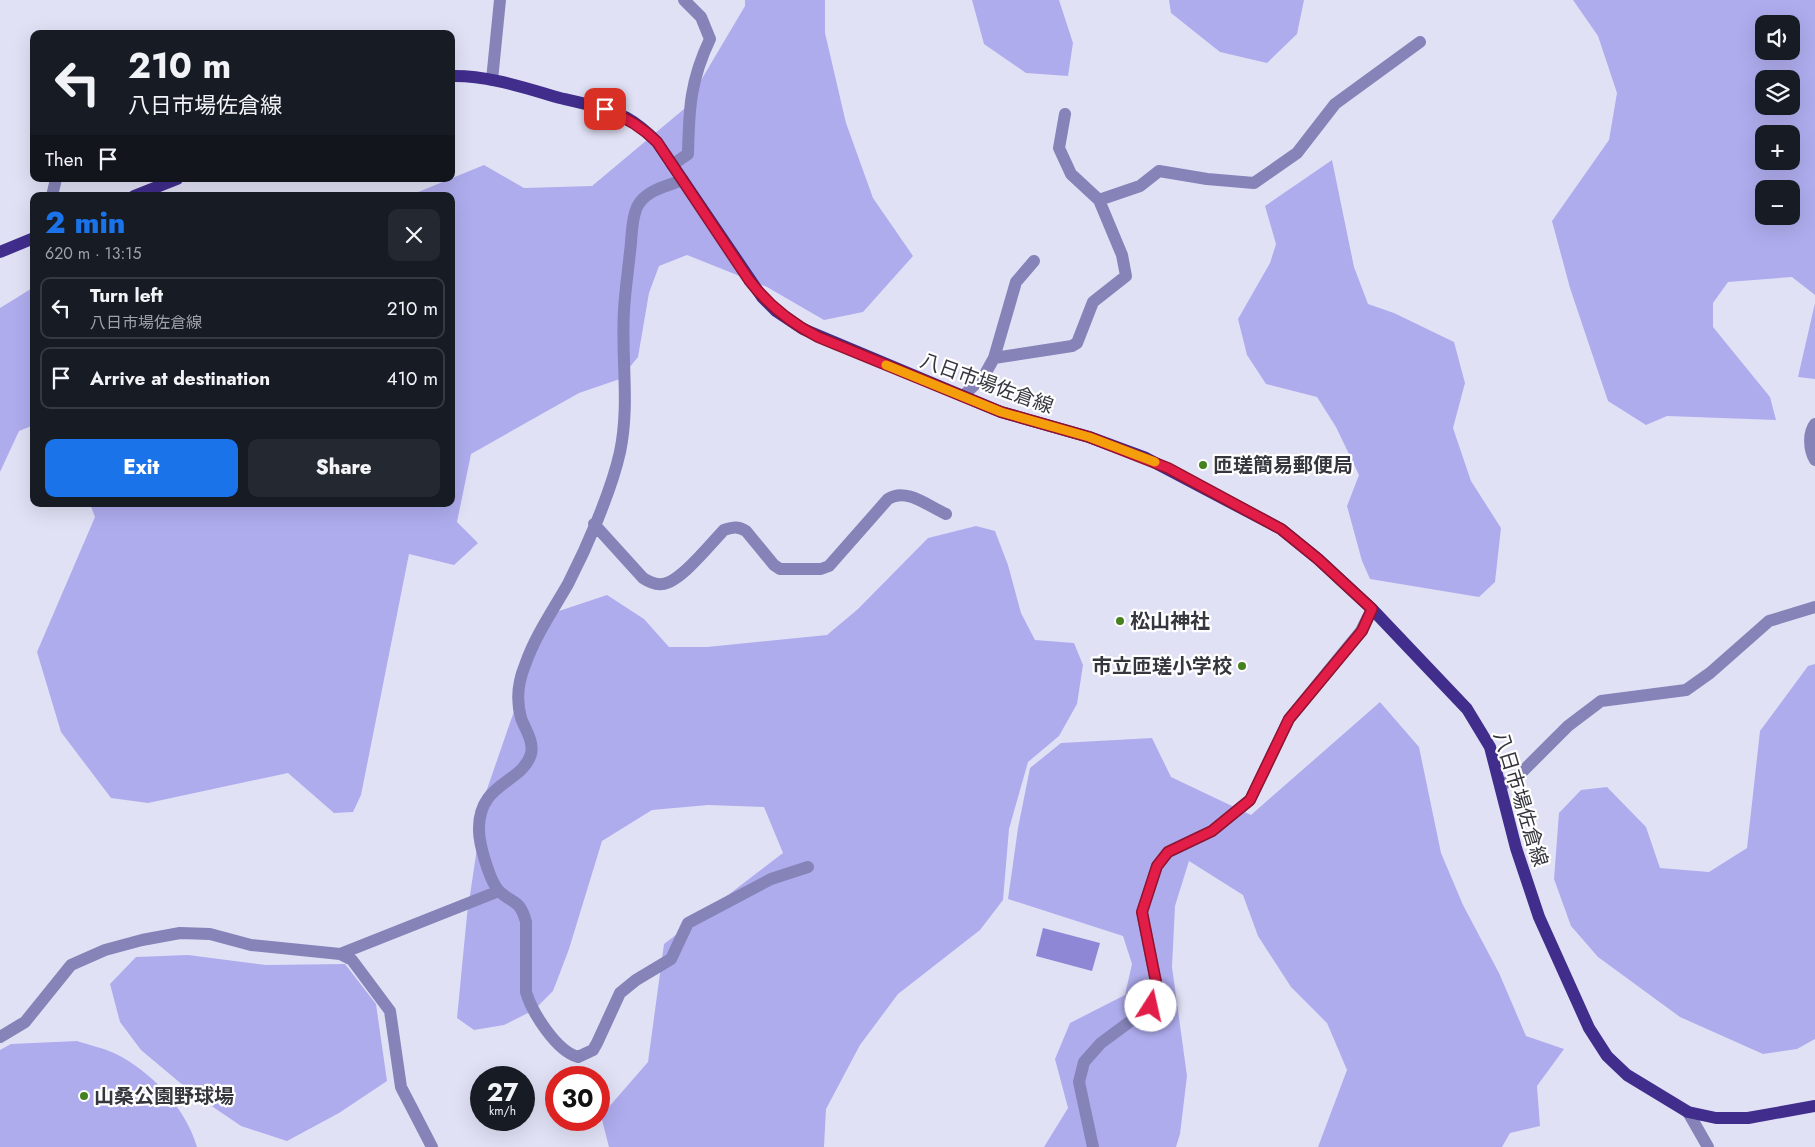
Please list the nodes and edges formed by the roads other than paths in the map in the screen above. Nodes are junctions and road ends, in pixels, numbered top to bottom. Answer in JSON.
{"nodes":[{"id":1,"x":500,"y":0,"type":"edge"},
{"id":2,"x":684,"y":0,"type":"edge"},
{"id":3,"x":1420,"y":42,"type":"dead end"},
{"id":4,"x":455,"y":76,"type":"edge"},
{"id":5,"x":492,"y":80,"type":"junction"},
{"id":6,"x":1065,"y":114,"type":"dead end"},
{"id":7,"x":672,"y":165,"type":"junction"},
{"id":8,"x":683,"y":180,"type":"junction"},
{"id":9,"x":169,"y":182,"type":"edge"},
{"id":10,"x":144,"y":192,"type":"edge"},
{"id":11,"x":1098,"y":200,"type":"junction"},
{"id":12,"x":30,"y":240,"type":"edge"},
{"id":13,"x":0,"y":252,"type":"edge"},
{"id":14,"x":1034,"y":261,"type":"dead end"},
{"id":15,"x":994,"y":358,"type":"junction"},
{"id":16,"x":962,"y":396,"type":"junction"},
{"id":17,"x":1815,"y":424,"type":"edge"},
{"id":18,"x":1815,"y":460,"type":"edge"},
{"id":19,"x":946,"y":514,"type":"dead end"},
{"id":20,"x":594,"y":524,"type":"junction"},
{"id":21,"x":1815,"y":607,"type":"edge"},
{"id":22,"x":1372,"y":609,"type":"junction"},
{"id":23,"x":1502,"y":786,"type":"junction"},
{"id":24,"x":808,"y":867,"type":"dead end"},
{"id":25,"x":500,"y":892,"type":"junction"},
{"id":26,"x":340,"y":954,"type":"junction"},
{"id":27,"x":0,"y":1037,"type":"edge"},
{"id":28,"x":1815,"y":1106,"type":"edge"},
{"id":29,"x":1688,"y":1112,"type":"junction"},
{"id":30,"x":432,"y":1147,"type":"edge"},
{"id":31,"x":1092,"y":1147,"type":"edge"},
{"id":32,"x":1708,"y":1147,"type":"edge"}],
"edges":[{"from":1,"to":5,"type":"street"},
{"from":2,"to":7,"type":"street"},
{"from":3,"to":11,"type":"street"},
{"from":4,"to":5,"type":"main road","name":"八日市場佐倉線"},
{"from":5,"to":7,"type":"main road","name":"八日市場佐倉線"},
{"from":6,"to":11,"type":"street"},
{"from":7,"to":8,"type":"main road","name":"八日市場佐倉線"},
{"from":8,"to":16,"type":"main road","name":"八日市場佐倉線"},
{"from":8,"to":20,"type":"street"},
{"from":9,"to":10,"type":"main road"},
{"from":11,"to":15,"type":"street"},
{"from":12,"to":13,"type":"main road"},
{"from":14,"to":15,"type":"street"},
{"from":15,"to":16,"type":"street"},
{"from":16,"to":22,"type":"main road","name":"八日市場佐倉線"},
{"from":17,"to":18,"type":"street"},
{"from":19,"to":20,"type":"street"},
{"from":20,"to":25,"type":"street"},
{"from":21,"to":23,"type":"street"},
{"from":22,"to":23,"type":"main road","name":"八日市場佐倉線"},
{"from":22,"to":31,"type":"street"},
{"from":23,"to":29,"type":"main road","name":"八日市場佐倉線"},
{"from":24,"to":25,"type":"street"},
{"from":25,"to":26,"type":"street"},
{"from":26,"to":27,"type":"street"},
{"from":26,"to":30,"type":"street"},
{"from":28,"to":29,"type":"main road","name":"八日市場佐倉線"},
{"from":29,"to":32,"type":"street"}]}
